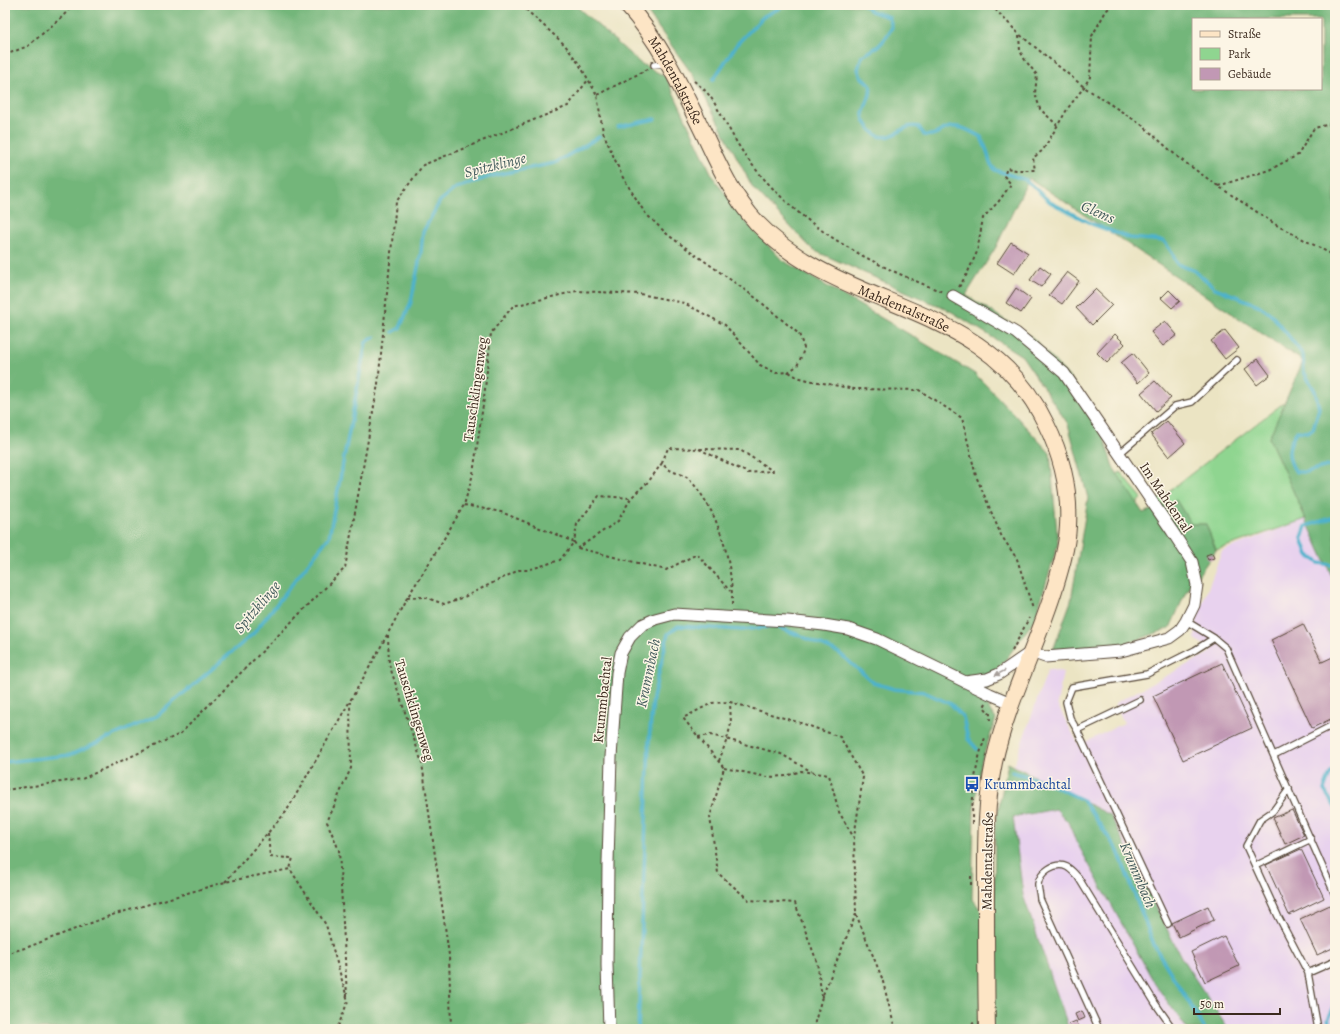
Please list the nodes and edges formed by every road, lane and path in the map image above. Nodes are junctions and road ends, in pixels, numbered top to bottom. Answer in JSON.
{"nodes":[{"id":1,"x":73,"y":5,"type":"edge"},
{"id":2,"x":521,"y":5,"type":"edge"},
{"id":3,"x":627,"y":5,"type":"edge"},
{"id":4,"x":991,"y":5,"type":"edge"},
{"id":5,"x":1112,"y":5,"type":"edge"},
{"id":6,"x":1019,"y":34,"type":"junction"},
{"id":7,"x":5,"y":55,"type":"edge"},
{"id":8,"x":662,"y":64,"type":"junction"},
{"id":9,"x":588,"y":79,"type":"junction"},
{"id":10,"x":694,"y":81,"type":"dead end"},
{"id":11,"x":1084,"y":87,"type":"junction"},
{"id":12,"x":597,"y":95,"type":"junction"},
{"id":13,"x":1335,"y":123,"type":"edge"},
{"id":14,"x":1058,"y":125,"type":"junction"},
{"id":15,"x":1218,"y":186,"type":"junction"},
{"id":16,"x":1335,"y":256,"type":"edge"},
{"id":17,"x":953,"y":296,"type":"junction"},
{"id":18,"x":1238,"y":360,"type":"dead end"},
{"id":19,"x":788,"y":372,"type":"junction"},
{"id":20,"x":699,"y":448,"type":"junction"},
{"id":21,"x":1119,"y":454,"type":"junction"},
{"id":22,"x":662,"y":463,"type":"junction"},
{"id":23,"x":632,"y":498,"type":"junction"},
{"id":24,"x":464,"y":505,"type":"junction"},
{"id":25,"x":574,"y":542,"type":"junction"},
{"id":26,"x":578,"y":548,"type":"junction"},
{"id":27,"x":731,"y":591,"type":"junction"},
{"id":28,"x":407,"y":598,"type":"junction"},
{"id":29,"x":1038,"y":614,"type":"junction"},
{"id":30,"x":731,"y":618,"type":"junction"},
{"id":31,"x":1186,"y":621,"type":"junction"},
{"id":32,"x":388,"y":634,"type":"junction"},
{"id":33,"x":1214,"y":638,"type":"junction"},
{"id":34,"x":1012,"y":651,"type":"dead end"},
{"id":35,"x":1031,"y":652,"type":"junction"},
{"id":36,"x":964,"y":682,"type":"junction"},
{"id":37,"x":1140,"y":700,"type":"dead end"},
{"id":38,"x":350,"y":701,"type":"junction"},
{"id":39,"x":730,"y":702,"type":"junction"},
{"id":40,"x":1011,"y":703,"type":"junction"},
{"id":41,"x":1335,"y":724,"type":"edge"},
{"id":42,"x":1077,"y":730,"type":"junction"},
{"id":43,"x":698,"y":737,"type":"junction"},
{"id":44,"x":727,"y":739,"type":"junction"},
{"id":45,"x":1274,"y":755,"type":"junction"},
{"id":46,"x":719,"y":761,"type":"junction"},
{"id":47,"x":724,"y":768,"type":"junction"},
{"id":48,"x":813,"y":773,"type":"junction"},
{"id":49,"x":1289,"y":789,"type":"junction"},
{"id":50,"x":5,"y":790,"type":"edge"},
{"id":51,"x":268,"y":833,"type":"junction"},
{"id":52,"x":854,"y":838,"type":"junction"},
{"id":53,"x":1311,"y":839,"type":"junction"},
{"id":54,"x":1255,"y":866,"type":"junction"},
{"id":55,"x":290,"y":869,"type":"junction"},
{"id":56,"x":225,"y":882,"type":"junction"},
{"id":57,"x":1335,"y":895,"type":"edge"},
{"id":58,"x":856,"y":914,"type":"junction"},
{"id":59,"x":1168,"y":924,"type":"dead end"},
{"id":60,"x":5,"y":954,"type":"edge"},
{"id":61,"x":1335,"y":960,"type":"edge"},
{"id":62,"x":1308,"y":972,"type":"junction"},
{"id":63,"x":822,"y":997,"type":"junction"},
{"id":64,"x":348,"y":1001,"type":"junction"},
{"id":65,"x":982,"y":1026,"type":"edge"},
{"id":66,"x":336,"y":1029,"type":"edge"},
{"id":67,"x":451,"y":1029,"type":"edge"},
{"id":68,"x":609,"y":1029,"type":"edge"},
{"id":69,"x":812,"y":1029,"type":"edge"},
{"id":70,"x":895,"y":1029,"type":"edge"},
{"id":71,"x":961,"y":1029,"type":"edge"},
{"id":72,"x":1099,"y":1029,"type":"edge"},
{"id":73,"x":1173,"y":1029,"type":"edge"},
{"id":74,"x":1318,"y":1029,"type":"edge"}],
"edges":[{"from":1,"to":7,"type":"path"},
{"from":2,"to":9,"type":"path"},
{"from":3,"to":8,"type":"main road","name":"Mahdentalstraße"},
{"from":4,"to":6,"type":"path"},
{"from":5,"to":11,"type":"path"},
{"from":6,"to":11,"type":"path"},
{"from":6,"to":14,"type":"path"},
{"from":8,"to":12,"type":"path"},
{"from":8,"to":29,"type":"main road","name":"Mahdentalstraße"},
{"from":9,"to":12,"type":"path"},
{"from":9,"to":50,"type":"path"},
{"from":10,"to":17,"type":"path"},
{"from":11,"to":14,"type":"path"},
{"from":11,"to":15,"type":"path"},
{"from":12,"to":19,"type":"path"},
{"from":13,"to":15,"type":"path"},
{"from":14,"to":17,"type":"path"},
{"from":15,"to":16,"type":"path"},
{"from":17,"to":21,"type":"street","name":"Im Mahdental"},
{"from":18,"to":21,"type":"lane"},
{"from":19,"to":24,"type":"path","name":"Tauschklingenweg"},
{"from":19,"to":29,"type":"path","name":"Tauschklingenweg"},
{"from":20,"to":20,"type":"path"},
{"from":20,"to":22,"type":"path"},
{"from":21,"to":31,"type":"street","name":"Im Mahdental"},
{"from":22,"to":23,"type":"path"},
{"from":22,"to":27,"type":"path"},
{"from":23,"to":25,"type":"path"},
{"from":23,"to":26,"type":"path"},
{"from":24,"to":25,"type":"path"},
{"from":24,"to":28,"type":"path","name":"Tauschklingenweg"},
{"from":25,"to":26,"type":"path"},
{"from":25,"to":28,"type":"path"},
{"from":26,"to":27,"type":"path"},
{"from":27,"to":30,"type":"path"},
{"from":28,"to":32,"type":"path","name":"Tauschklingenweg"},
{"from":29,"to":34,"type":"path"},
{"from":29,"to":35,"type":"main road","name":"Mahdentalstraße"},
{"from":30,"to":36,"type":"street","name":"Krummbachtal"},
{"from":30,"to":68,"type":"street","name":"Krummbachtal"},
{"from":31,"to":33,"type":"lane"},
{"from":31,"to":35,"type":"street","name":"Im Mahdental"},
{"from":32,"to":38,"type":"path"},
{"from":32,"to":67,"type":"path","name":"Tauschklingenweg"},
{"from":33,"to":42,"type":"lane"},
{"from":33,"to":45,"type":"lane"},
{"from":35,"to":36,"type":"street","one_way":true},
{"from":35,"to":40,"type":"main road","name":"Mahdentalstraße"},
{"from":36,"to":40,"type":"street","name":"Krummbachtal"},
{"from":37,"to":42,"type":"lane"},
{"from":38,"to":51,"type":"path"},
{"from":38,"to":64,"type":"path"},
{"from":39,"to":43,"type":"path"},
{"from":39,"to":44,"type":"path"},
{"from":39,"to":52,"type":"path"},
{"from":40,"to":65,"type":"main road","name":"Mahdentalstraße"},
{"from":41,"to":45,"type":"lane"},
{"from":42,"to":59,"type":"lane"},
{"from":43,"to":44,"type":"path"},
{"from":43,"to":46,"type":"path"},
{"from":44,"to":46,"type":"path"},
{"from":44,"to":48,"type":"path"},
{"from":45,"to":49,"type":"lane"},
{"from":46,"to":47,"type":"path"},
{"from":47,"to":48,"type":"path"},
{"from":47,"to":63,"type":"path"},
{"from":48,"to":52,"type":"path"},
{"from":49,"to":53,"type":"lane"},
{"from":49,"to":54,"type":"lane"},
{"from":51,"to":55,"type":"path"},
{"from":51,"to":56,"type":"path"},
{"from":52,"to":58,"type":"path"},
{"from":53,"to":54,"type":"lane"},
{"from":53,"to":57,"type":"lane"},
{"from":54,"to":62,"type":"lane"},
{"from":55,"to":56,"type":"path"},
{"from":55,"to":64,"type":"path"},
{"from":56,"to":60,"type":"path"},
{"from":58,"to":63,"type":"path"},
{"from":58,"to":70,"type":"path"},
{"from":61,"to":62,"type":"lane"},
{"from":62,"to":74,"type":"lane"},
{"from":63,"to":69,"type":"path"},
{"from":64,"to":66,"type":"path"},
{"from":65,"to":71,"type":"path"},
{"from":72,"to":73,"type":"lane"}]}
